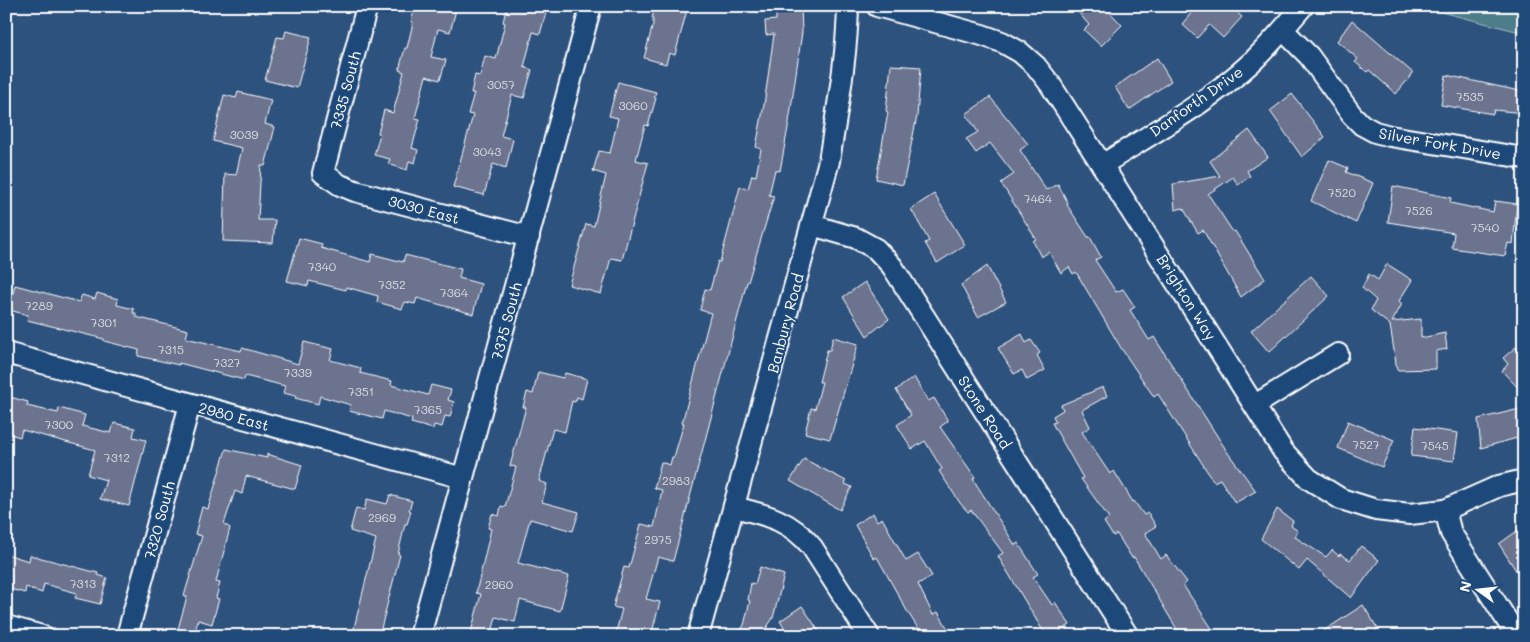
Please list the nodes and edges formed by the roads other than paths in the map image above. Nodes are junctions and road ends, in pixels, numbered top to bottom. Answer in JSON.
{"nodes":[{"id":1,"x":367,"y":6,"type":"edge"},
{"id":2,"x":591,"y":6,"type":"edge"},
{"id":3,"x":848,"y":6,"type":"edge"},
{"id":4,"x":877,"y":6,"type":"edge"},
{"id":5,"x":1303,"y":6,"type":"edge"},
{"id":6,"x":1283,"y":30,"type":"junction"},
{"id":7,"x":1524,"y":158,"type":"edge"},
{"id":8,"x":1102,"y":165,"type":"junction"},
{"id":9,"x":323,"y":173,"type":"joint"},
{"id":10,"x":812,"y":225,"type":"junction"},
{"id":11,"x":529,"y":237,"type":"junction"},
{"id":12,"x":6,"y":353,"type":"edge"},
{"id":13,"x":1338,"y":354,"type":"dead end"},
{"id":14,"x":190,"y":404,"type":"junction"},
{"id":15,"x":1255,"y":404,"type":"junction"},
{"id":16,"x":463,"y":478,"type":"junction"},
{"id":17,"x":1524,"y":480,"type":"edge"},
{"id":18,"x":734,"y":507,"type":"junction"},
{"id":19,"x":1445,"y":510,"type":"junction"},
{"id":20,"x":6,"y":626,"type":"edge"},
{"id":21,"x":42,"y":636,"type":"edge"},
{"id":22,"x":127,"y":636,"type":"edge"},
{"id":23,"x":420,"y":636,"type":"edge"},
{"id":24,"x":698,"y":636,"type":"edge"},
{"id":25,"x":869,"y":636,"type":"edge"},
{"id":26,"x":1128,"y":636,"type":"edge"},
{"id":27,"x":1517,"y":636,"type":"edge"}],
"edges":[{"from":1,"to":9,"type":"street","name":"7335 South"},
{"from":2,"to":11,"type":"street","name":"7375 South"},
{"from":3,"to":10,"type":"street","name":"Banbury Road"},
{"from":4,"to":8,"type":"street","name":"Brighton Way"},
{"from":5,"to":6,"type":"street","name":"Danforth Drive"},
{"from":6,"to":7,"type":"street","name":"Silver Fork Drive"},
{"from":6,"to":8,"type":"street","name":"Danforth Drive"},
{"from":8,"to":15,"type":"street","name":"Brighton Way"},
{"from":9,"to":11,"type":"street","name":"3030 East"},
{"from":10,"to":18,"type":"street","name":"Banbury Road"},
{"from":10,"to":26,"type":"street","name":"Stone Road"},
{"from":11,"to":16,"type":"street","name":"7375 South"},
{"from":12,"to":14,"type":"street","name":"2980 East"},
{"from":13,"to":15,"type":"street"},
{"from":14,"to":16,"type":"street","name":"2980 East"},
{"from":14,"to":22,"type":"street","name":"7320 South"},
{"from":15,"to":19,"type":"street","name":"Brighton Way"},
{"from":16,"to":23,"type":"street","name":"7375 South"},
{"from":17,"to":19,"type":"street","name":"Brighton Way"},
{"from":18,"to":24,"type":"street","name":"Banbury Road"},
{"from":18,"to":25,"type":"street"},
{"from":19,"to":27,"type":"street"},
{"from":20,"to":21,"type":"street"}]}
